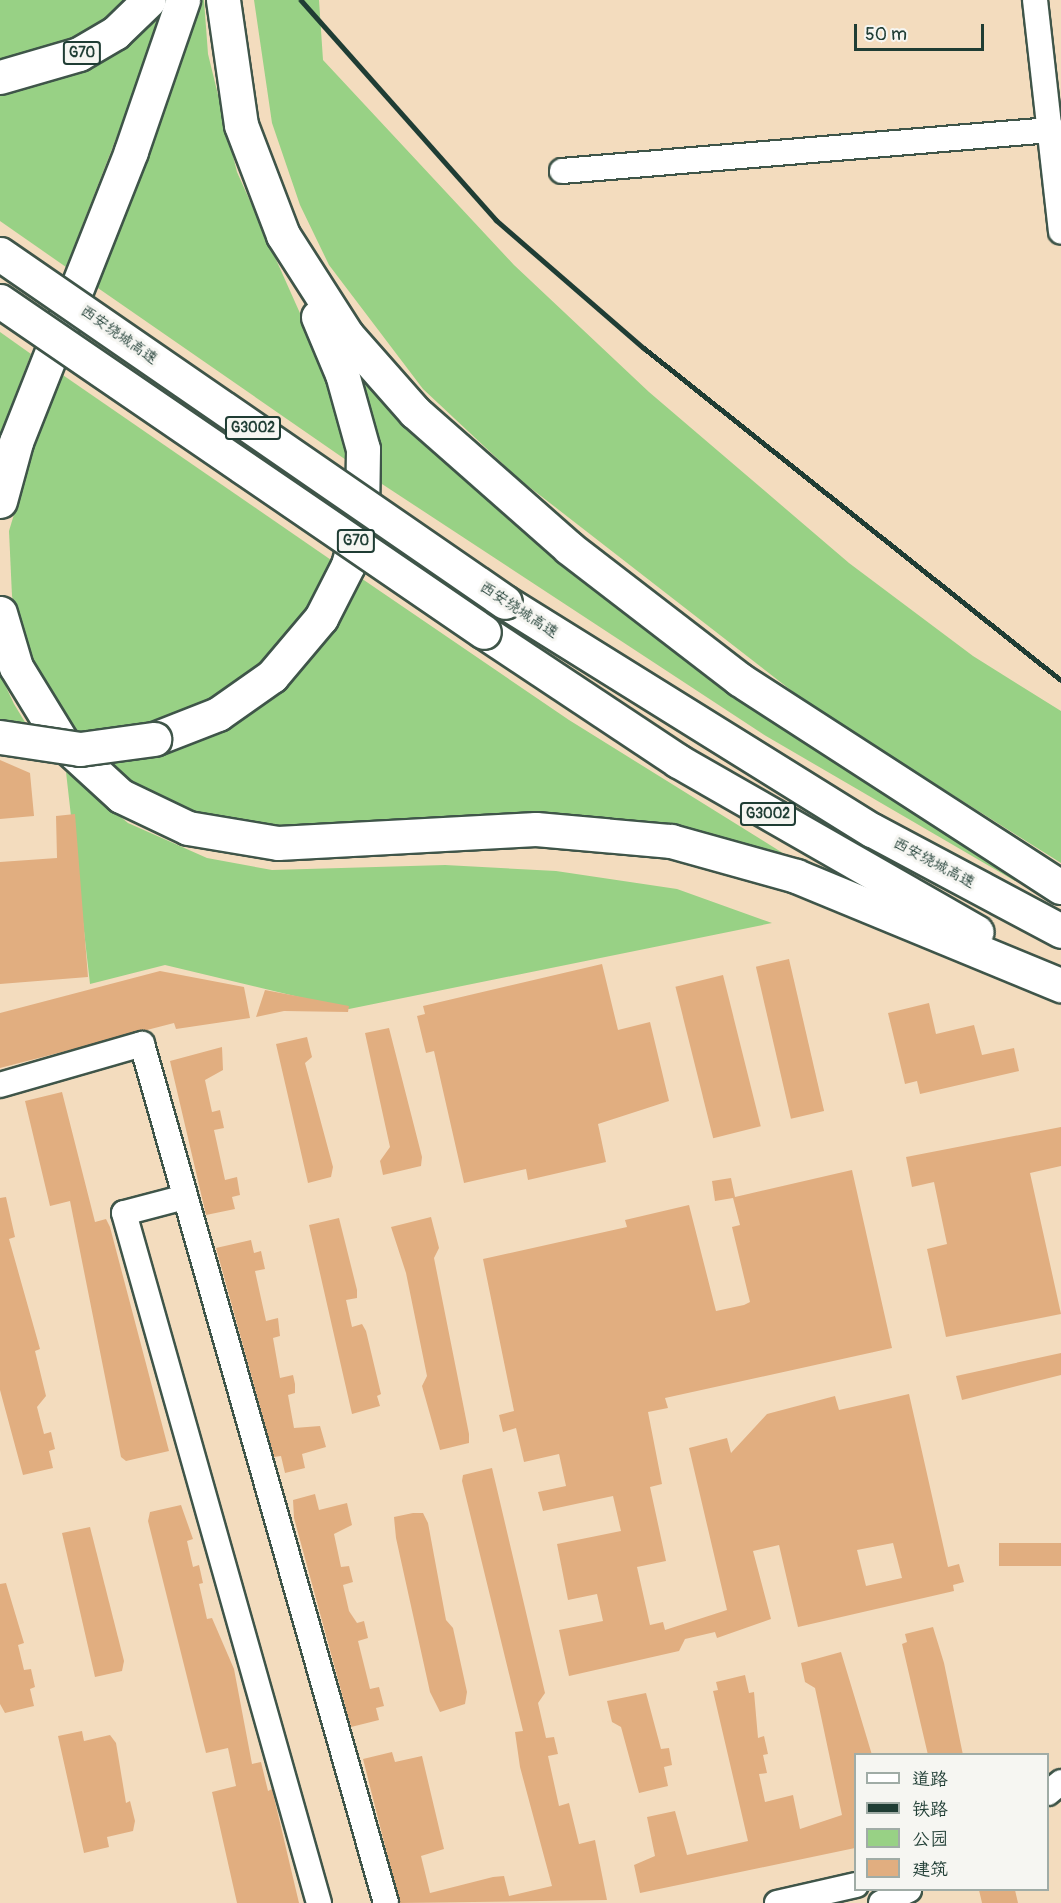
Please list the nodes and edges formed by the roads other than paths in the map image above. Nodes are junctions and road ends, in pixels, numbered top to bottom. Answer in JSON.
{"nodes":[{"id":1,"x":149,"y":0,"type":"edge"},
{"id":2,"x":183,"y":0,"type":"edge"},
{"id":3,"x":223,"y":0,"type":"edge"},
{"id":4,"x":1035,"y":0,"type":"edge"},
{"id":5,"x":0,"y":77,"type":"edge"},
{"id":6,"x":1053,"y":129,"type":"junction"},
{"id":7,"x":562,"y":171,"type":"dead end"},
{"id":8,"x":1059,"y":194,"type":"edge"},
{"id":9,"x":1061,"y":232,"type":"edge"},
{"id":10,"x":0,"y":254,"type":"edge"},
{"id":11,"x":294,"y":256,"type":"junction"},
{"id":12,"x":0,"y":301,"type":"edge"},
{"id":13,"x":0,"y":501,"type":"edge"},
{"id":14,"x":0,"y":613,"type":"edge"},
{"id":15,"x":0,"y":737,"type":"edge"},
{"id":16,"x":1061,"y":887,"type":"edge"},
{"id":17,"x":1061,"y":932,"type":"edge"},
{"id":18,"x":1061,"y":979,"type":"edge"},
{"id":19,"x":1061,"y":985,"type":"edge"},
{"id":20,"x":0,"y":1085,"type":"edge"},
{"id":21,"x":185,"y":1197,"type":"junction"},
{"id":22,"x":1061,"y":1782,"type":"edge"},
{"id":23,"x":1049,"y":1791,"type":"edge"},
{"id":24,"x":854,"y":1885,"type":"edge"},
{"id":25,"x":907,"y":1891,"type":"edge"},
{"id":26,"x":319,"y":1903,"type":"edge"},
{"id":27,"x":386,"y":1903,"type":"edge"},
{"id":28,"x":777,"y":1903,"type":"edge"},
{"id":29,"x":881,"y":1903,"type":"edge"}],
"edges":[{"from":1,"to":5,"type":"highway","number":"G70"},
{"from":2,"to":13,"type":"highway"},
{"from":3,"to":11,"type":"highway","number":"G70"},
{"from":4,"to":6,"type":"street"},
{"from":6,"to":7,"type":"street"},
{"from":6,"to":8,"type":"street"},
{"from":8,"to":9,"type":"street"},
{"from":10,"to":17,"type":"highway","name":"西安绕城高速","number":"G3002","bridge":true},
{"from":11,"to":15,"type":"highway","number":"G70","bridge":true},
{"from":11,"to":16,"type":"highway"},
{"from":12,"to":18,"type":"highway","number":"G3002","bridge":true},
{"from":14,"to":19,"type":"highway"},
{"from":20,"to":21,"type":"street"},
{"from":21,"to":26,"type":"street"},
{"from":21,"to":27,"type":"street"},
{"from":22,"to":23,"type":"street"},
{"from":24,"to":28,"type":"street"},
{"from":25,"to":29,"type":"street"}]}
